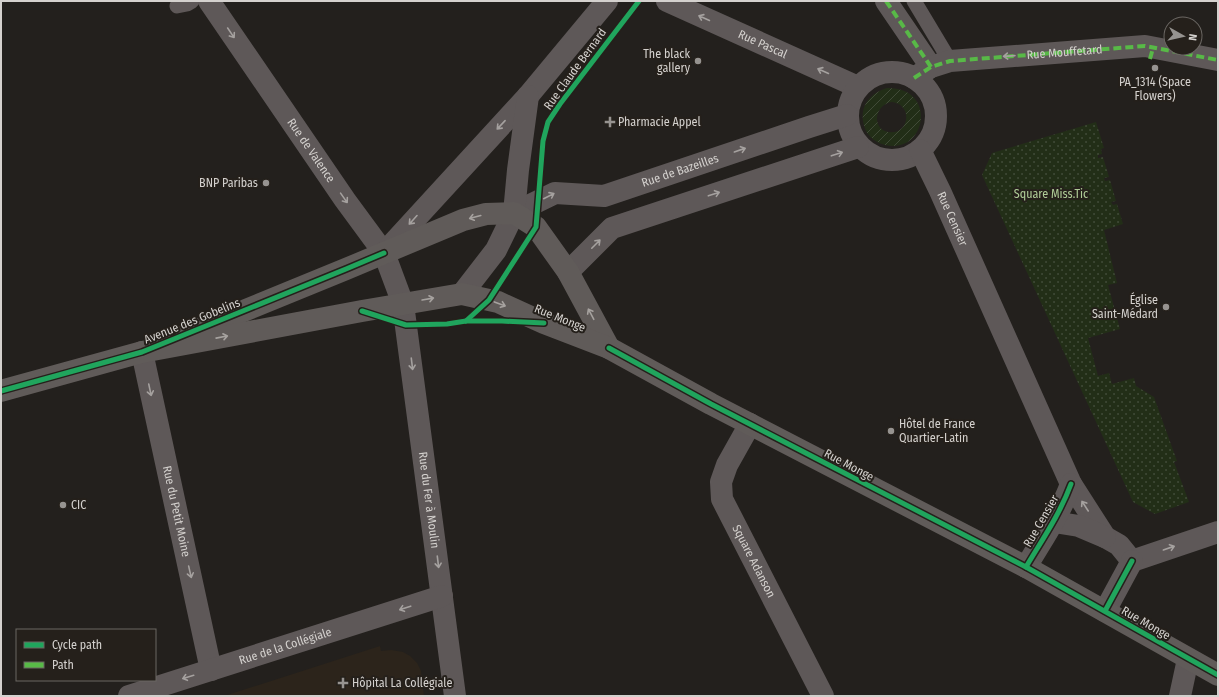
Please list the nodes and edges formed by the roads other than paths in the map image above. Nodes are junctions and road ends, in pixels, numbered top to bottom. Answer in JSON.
{"nodes":[{"id":1,"x":192,"y":1,"type":"edge"},
{"id":2,"x":209,"y":1,"type":"edge"},
{"id":3,"x":607,"y":1,"type":"edge"},
{"id":4,"x":667,"y":1,"type":"edge"},
{"id":5,"x":886,"y":1,"type":"edge"},
{"id":6,"x":914,"y":1,"type":"edge"},
{"id":7,"x":177,"y":6,"type":"dead end"},
{"id":8,"x":1218,"y":60,"type":"edge"},
{"id":9,"x":932,"y":68,"type":"junction"},
{"id":10,"x":858,"y":87,"type":"junction"},
{"id":11,"x":528,"y":96,"type":"junction"},
{"id":12,"x":847,"y":115,"type":"junction"},
{"id":13,"x":858,"y":147,"type":"junction"},
{"id":14,"x":920,"y":150,"type":"junction"},
{"id":15,"x":514,"y":213,"type":"junction"},
{"id":16,"x":384,"y":253,"type":"junction"},
{"id":17,"x":568,"y":272,"type":"junction"},
{"id":18,"x":462,"y":294,"type":"junction"},
{"id":19,"x":403,"y":304,"type":"junction"},
{"id":20,"x":610,"y":348,"type":"junction"},
{"id":21,"x":142,"y":352,"type":"junction"},
{"id":22,"x":1,"y":390,"type":"edge"},
{"id":23,"x":750,"y":424,"type":"junction"},
{"id":24,"x":1071,"y":484,"type":"junction"},
{"id":25,"x":1054,"y":522,"type":"junction"},
{"id":26,"x":1218,"y":532,"type":"edge"},
{"id":27,"x":1105,"y":537,"type":"junction"},
{"id":28,"x":1132,"y":561,"type":"junction"},
{"id":29,"x":1026,"y":567,"type":"junction"},
{"id":30,"x":442,"y":596,"type":"junction"},
{"id":31,"x":1105,"y":611,"type":"junction"},
{"id":32,"x":1188,"y":659,"type":"junction"},
{"id":33,"x":211,"y":670,"type":"junction"},
{"id":34,"x":1218,"y":675,"type":"edge"},
{"id":35,"x":129,"y":696,"type":"edge"},
{"id":36,"x":455,"y":696,"type":"edge"},
{"id":37,"x":823,"y":696,"type":"edge"},
{"id":38,"x":1180,"y":696,"type":"edge"}],
"edges":[{"from":1,"to":7,"type":"lane"},
{"from":2,"to":16,"type":"street","name":"Rue de Valence","one_way":true},
{"from":3,"to":11,"type":"street","name":"Rue Claude Bernard"},
{"from":10,"to":4,"type":"street","name":"Rue Pascal","one_way":true},
{"from":5,"to":9,"type":"street"},
{"from":6,"to":9,"type":"lane"},
{"from":8,"to":9,"type":"street","name":"Rue Mouffetard","one_way":true},
{"from":9,"to":10,"type":"street"},
{"from":9,"to":14,"type":"street"},
{"from":10,"to":12,"type":"street"},
{"from":11,"to":15,"type":"street","name":"Rue Claude Bernard"},
{"from":11,"to":16,"type":"street","name":"Rue Claude Bernard","one_way":true},
{"from":12,"to":13,"type":"street"},
{"from":15,"to":12,"type":"street","name":"Rue de Bazeilles","one_way":true},
{"from":13,"to":14,"type":"street"},
{"from":17,"to":13,"type":"street","one_way":true},
{"from":14,"to":24,"type":"street","name":"Rue Censier"},
{"from":15,"to":16,"type":"main road","name":"Avenue des Gobelins","one_way":true},
{"from":15,"to":17,"type":"main road","name":"Rue Monge"},
{"from":15,"to":18,"type":"street"},
{"from":16,"to":19,"type":"street","name":"Rue de Valence"},
{"from":16,"to":21,"type":"main road","name":"Avenue des Gobelins"},
{"from":20,"to":17,"type":"main road","name":"Rue Monge","one_way":true},
{"from":19,"to":18,"type":"main road","name":"Avenue des Gobelins","one_way":true},
{"from":18,"to":20,"type":"main road","name":"Rue Monge","one_way":true},
{"from":21,"to":19,"type":"main road","name":"Avenue des Gobelins","one_way":true},
{"from":19,"to":30,"type":"street","name":"Rue du Fer à Moulin","one_way":true},
{"from":20,"to":23,"type":"main road","name":"Rue Monge"},
{"from":21,"to":22,"type":"main road","name":"Avenue des Gobelins"},
{"from":21,"to":33,"type":"street","name":"Rue du Petit Moine","one_way":true},
{"from":23,"to":29,"type":"main road","name":"Rue Monge"},
{"from":23,"to":37,"type":"street","name":"Square Adanson"},
{"from":24,"to":25,"type":"street","name":"Rue Censier"},
{"from":27,"to":24,"type":"street","name":"Rue Censier","one_way":true},
{"from":25,"to":27,"type":"street","name":"Rue Censier"},
{"from":25,"to":29,"type":"street","name":"Rue Censier"},
{"from":28,"to":26,"type":"street","one_way":true},
{"from":27,"to":28,"type":"street","name":"Rue Censier"},
{"from":28,"to":31,"type":"street"},
{"from":29,"to":31,"type":"main road","name":"Rue Monge"},
{"from":30,"to":33,"type":"street","name":"Rue de la Collégiale","one_way":true},
{"from":30,"to":36,"type":"street","name":"Rue du Fer à Moulin"},
{"from":31,"to":32,"type":"main road","name":"Rue Monge"},
{"from":32,"to":34,"type":"main road","name":"Rue Monge"},
{"from":32,"to":38,"type":"street"},
{"from":33,"to":35,"type":"street","name":"Rue de la Collégiale","one_way":true}]}
